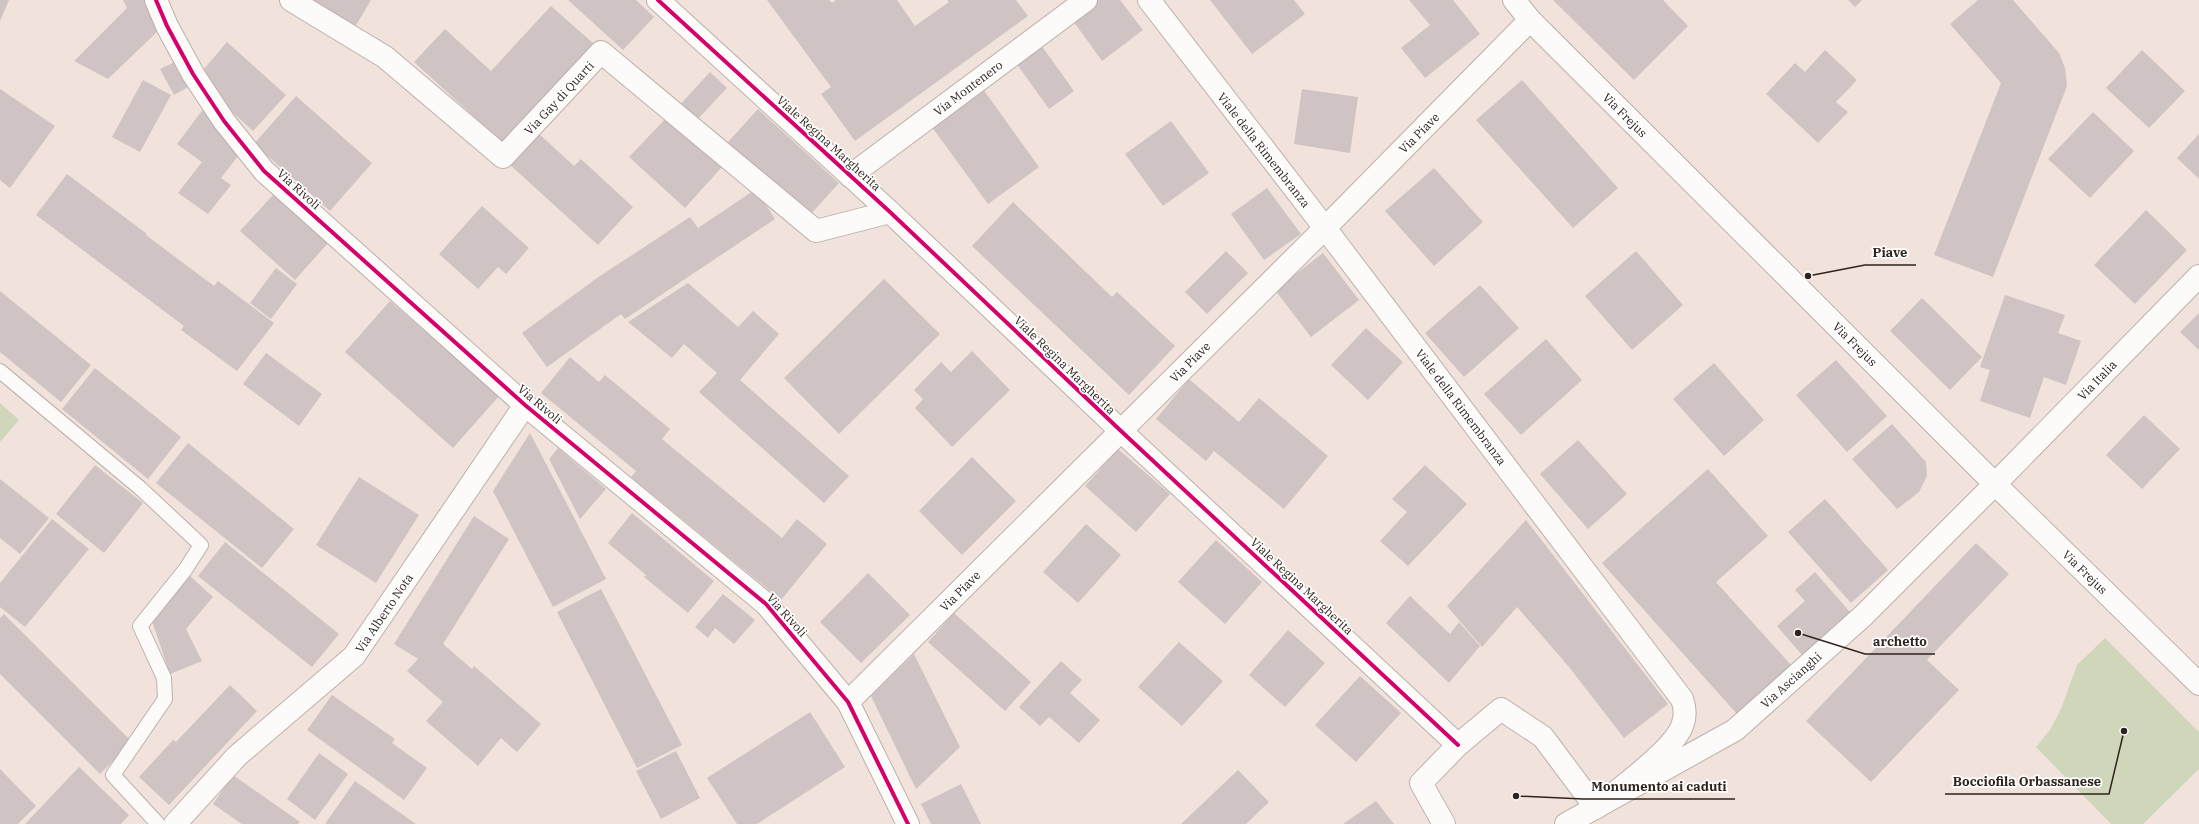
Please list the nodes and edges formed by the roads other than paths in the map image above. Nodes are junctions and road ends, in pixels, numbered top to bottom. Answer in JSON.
{"nodes":[{"id":1,"x":156,"y":0,"type":"edge"},
{"id":2,"x":291,"y":0,"type":"edge"},
{"id":3,"x":658,"y":0,"type":"edge"},
{"id":4,"x":1086,"y":0,"type":"edge"},
{"id":5,"x":1148,"y":0,"type":"edge"},
{"id":6,"x":1514,"y":0,"type":"edge"},
{"id":7,"x":1530,"y":20,"type":"junction"},
{"id":8,"x":850,"y":176,"type":"junction"},
{"id":9,"x":890,"y":212,"type":"junction"},
{"id":10,"x":1325,"y":228,"type":"junction"},
{"id":11,"x":2199,"y":276,"type":"edge"},
{"id":12,"x":0,"y":371,"type":"edge"},
{"id":13,"x":525,"y":405,"type":"junction"},
{"id":14,"x":1121,"y":432,"type":"junction"},
{"id":15,"x":1995,"y":484,"type":"junction"},
{"id":16,"x":2199,"y":684,"type":"edge"},
{"id":17,"x":848,"y":702,"type":"junction"},
{"id":18,"x":1458,"y":745,"type":"junction"},
{"id":19,"x":1596,"y":808,"type":"junction"},
{"id":20,"x":158,"y":824,"type":"edge"},
{"id":21,"x":175,"y":824,"type":"edge"},
{"id":22,"x":908,"y":824,"type":"edge"},
{"id":23,"x":1444,"y":824,"type":"edge"},
{"id":24,"x":1566,"y":824,"type":"edge"}],
"edges":[{"from":1,"to":13,"type":"street","name":"Via Rivoli"},
{"from":2,"to":9,"type":"street","name":"Via Gay di Quarti"},
{"from":3,"to":8,"type":"street","name":"Viale Regina Margherita"},
{"from":4,"to":8,"type":"street","name":"Via Montenero"},
{"from":5,"to":10,"type":"street","name":"Viale della Rimembranza"},
{"from":6,"to":7,"type":"street","name":"Via Frejus"},
{"from":7,"to":10,"type":"street","name":"Via Piave"},
{"from":7,"to":15,"type":"street","name":"Via Frejus"},
{"from":8,"to":9,"type":"street","name":"Viale Regina Margherita"},
{"from":9,"to":14,"type":"street","name":"Viale Regina Margherita"},
{"from":10,"to":14,"type":"street","name":"Via Piave"},
{"from":10,"to":19,"type":"street","name":"Viale della Rimembranza"},
{"from":11,"to":15,"type":"street","name":"Via Italia"},
{"from":12,"to":20,"type":"lane"},
{"from":13,"to":17,"type":"street","name":"Via Rivoli"},
{"from":13,"to":21,"type":"street","name":"Via Alberto Nota"},
{"from":14,"to":17,"type":"street","name":"Via Piave"},
{"from":14,"to":18,"type":"street","name":"Viale Regina Margherita"},
{"from":15,"to":16,"type":"street","name":"Via Frejus"},
{"from":15,"to":19,"type":"street","name":"Via Ascianghi"},
{"from":17,"to":22,"type":"street","name":"Via Rivoli"},
{"from":18,"to":19,"type":"street"},
{"from":18,"to":23,"type":"street"},
{"from":19,"to":24,"type":"street"}]}
